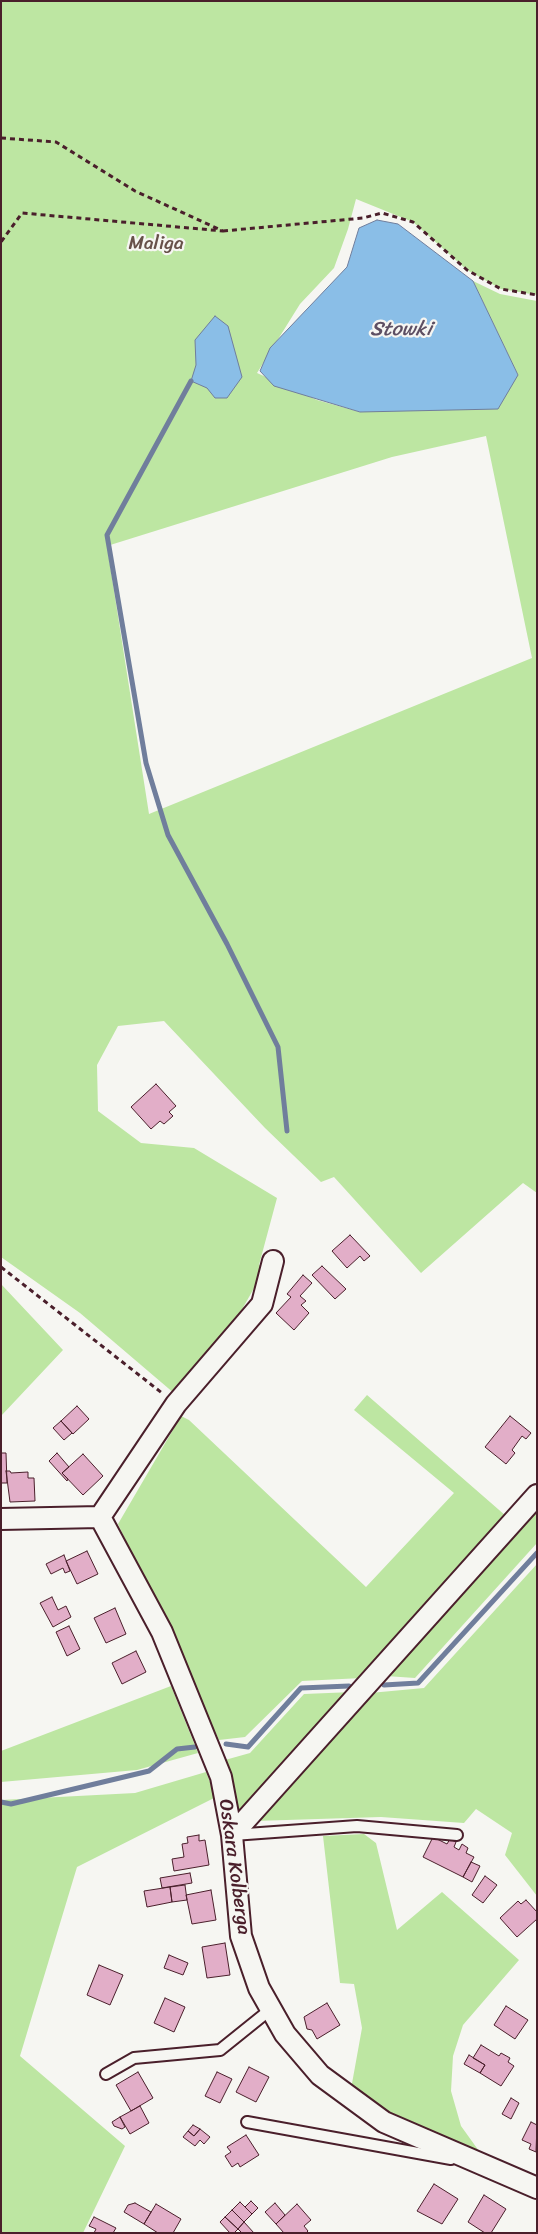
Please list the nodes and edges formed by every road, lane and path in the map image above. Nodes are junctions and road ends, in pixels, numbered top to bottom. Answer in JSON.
{"nodes":[{"id":1,"x":1,"y":138,"type":"edge"},
{"id":2,"x":223,"y":231,"type":"junction"},
{"id":3,"x":1,"y":242,"type":"edge"},
{"id":4,"x":537,"y":295,"type":"edge"},
{"id":5,"x":273,"y":1261,"type":"dead end"},
{"id":6,"x":1,"y":1267,"type":"edge"},
{"id":7,"x":176,"y":1404,"type":"junction"},
{"id":8,"x":537,"y":1495,"type":"edge"},
{"id":9,"x":100,"y":1517,"type":"junction"},
{"id":10,"x":1,"y":1519,"type":"edge"},
{"id":11,"x":232,"y":1835,"type":"junction"},
{"id":12,"x":457,"y":1835,"type":"dead end"},
{"id":13,"x":271,"y":2009,"type":"junction"},
{"id":14,"x":106,"y":2074,"type":"dead end"},
{"id":15,"x":247,"y":2122,"type":"dead end"},
{"id":16,"x":484,"y":2165,"type":"junction"},
{"id":17,"x":537,"y":2188,"type":"edge"}],
"edges":[{"from":1,"to":2,"type":"path"},
{"from":2,"to":3,"type":"path"},
{"from":2,"to":4,"type":"path"},
{"from":5,"to":7,"type":"street"},
{"from":6,"to":7,"type":"path"},
{"from":7,"to":9,"type":"street"},
{"from":8,"to":11,"type":"street"},
{"from":9,"to":10,"type":"street"},
{"from":9,"to":11,"type":"street","name":"Oskara Kolberga"},
{"from":11,"to":12,"type":"lane"},
{"from":11,"to":13,"type":"street","name":"Oskara Kolberga"},
{"from":13,"to":14,"type":"lane"},
{"from":13,"to":16,"type":"street","name":"Oskara Kolberga"},
{"from":15,"to":16,"type":"lane"},
{"from":16,"to":17,"type":"street","name":"Oskara Kolberga"}]}
